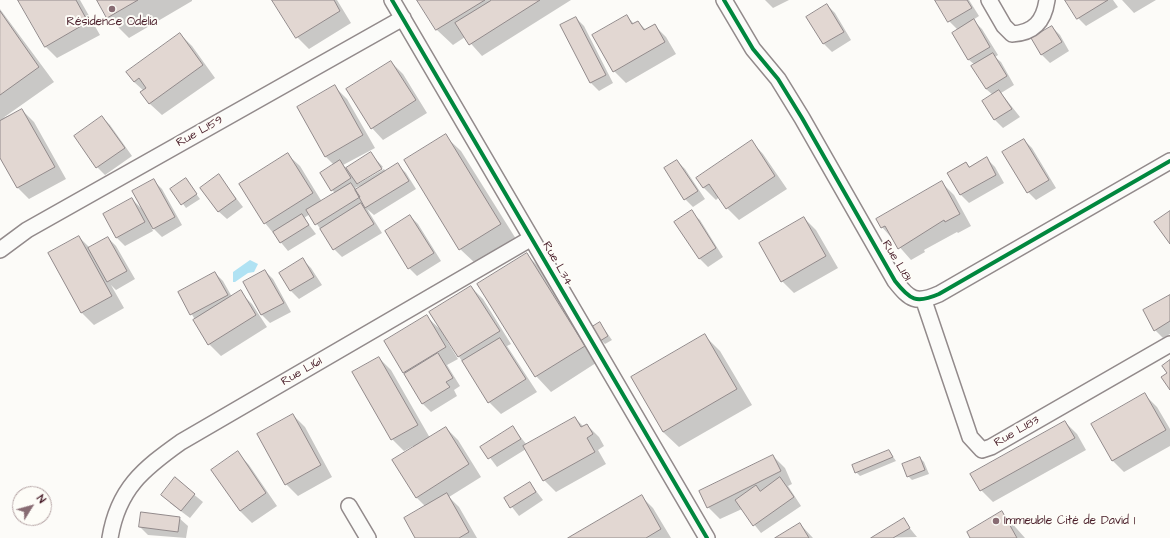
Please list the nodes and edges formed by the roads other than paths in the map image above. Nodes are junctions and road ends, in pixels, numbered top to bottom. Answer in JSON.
{"nodes":[{"id":1,"x":392,"y":0,"type":"edge"},
{"id":2,"x":724,"y":0,"type":"edge"},
{"id":3,"x":989,"y":0,"type":"edge"},
{"id":4,"x":1048,"y":0,"type":"edge"},
{"id":5,"x":403,"y":18,"type":"junction"},
{"id":6,"x":1170,"y":161,"type":"edge"},
{"id":7,"x":530,"y":238,"type":"junction"},
{"id":8,"x":0,"y":250,"type":"edge"},
{"id":9,"x":924,"y":300,"type":"junction"},
{"id":10,"x":1170,"y":344,"type":"edge"},
{"id":11,"x":349,"y":506,"type":"dead end"},
{"id":12,"x":110,"y":538,"type":"edge"},
{"id":13,"x":368,"y":538,"type":"edge"},
{"id":14,"x":707,"y":538,"type":"edge"}],
"edges":[{"from":1,"to":5,"type":"street","name":"Rue L34"},
{"from":2,"to":9,"type":"street","name":"Rue L181"},
{"from":3,"to":4,"type":"street"},
{"from":5,"to":7,"type":"street","name":"Rue L34"},
{"from":5,"to":8,"type":"street","name":"Rue L159"},
{"from":6,"to":9,"type":"street"},
{"from":7,"to":12,"type":"street","name":"Rue L161"},
{"from":7,"to":14,"type":"street","name":"Rue L34"},
{"from":9,"to":10,"type":"street","name":"Rue L183"},
{"from":11,"to":13,"type":"street"}]}
